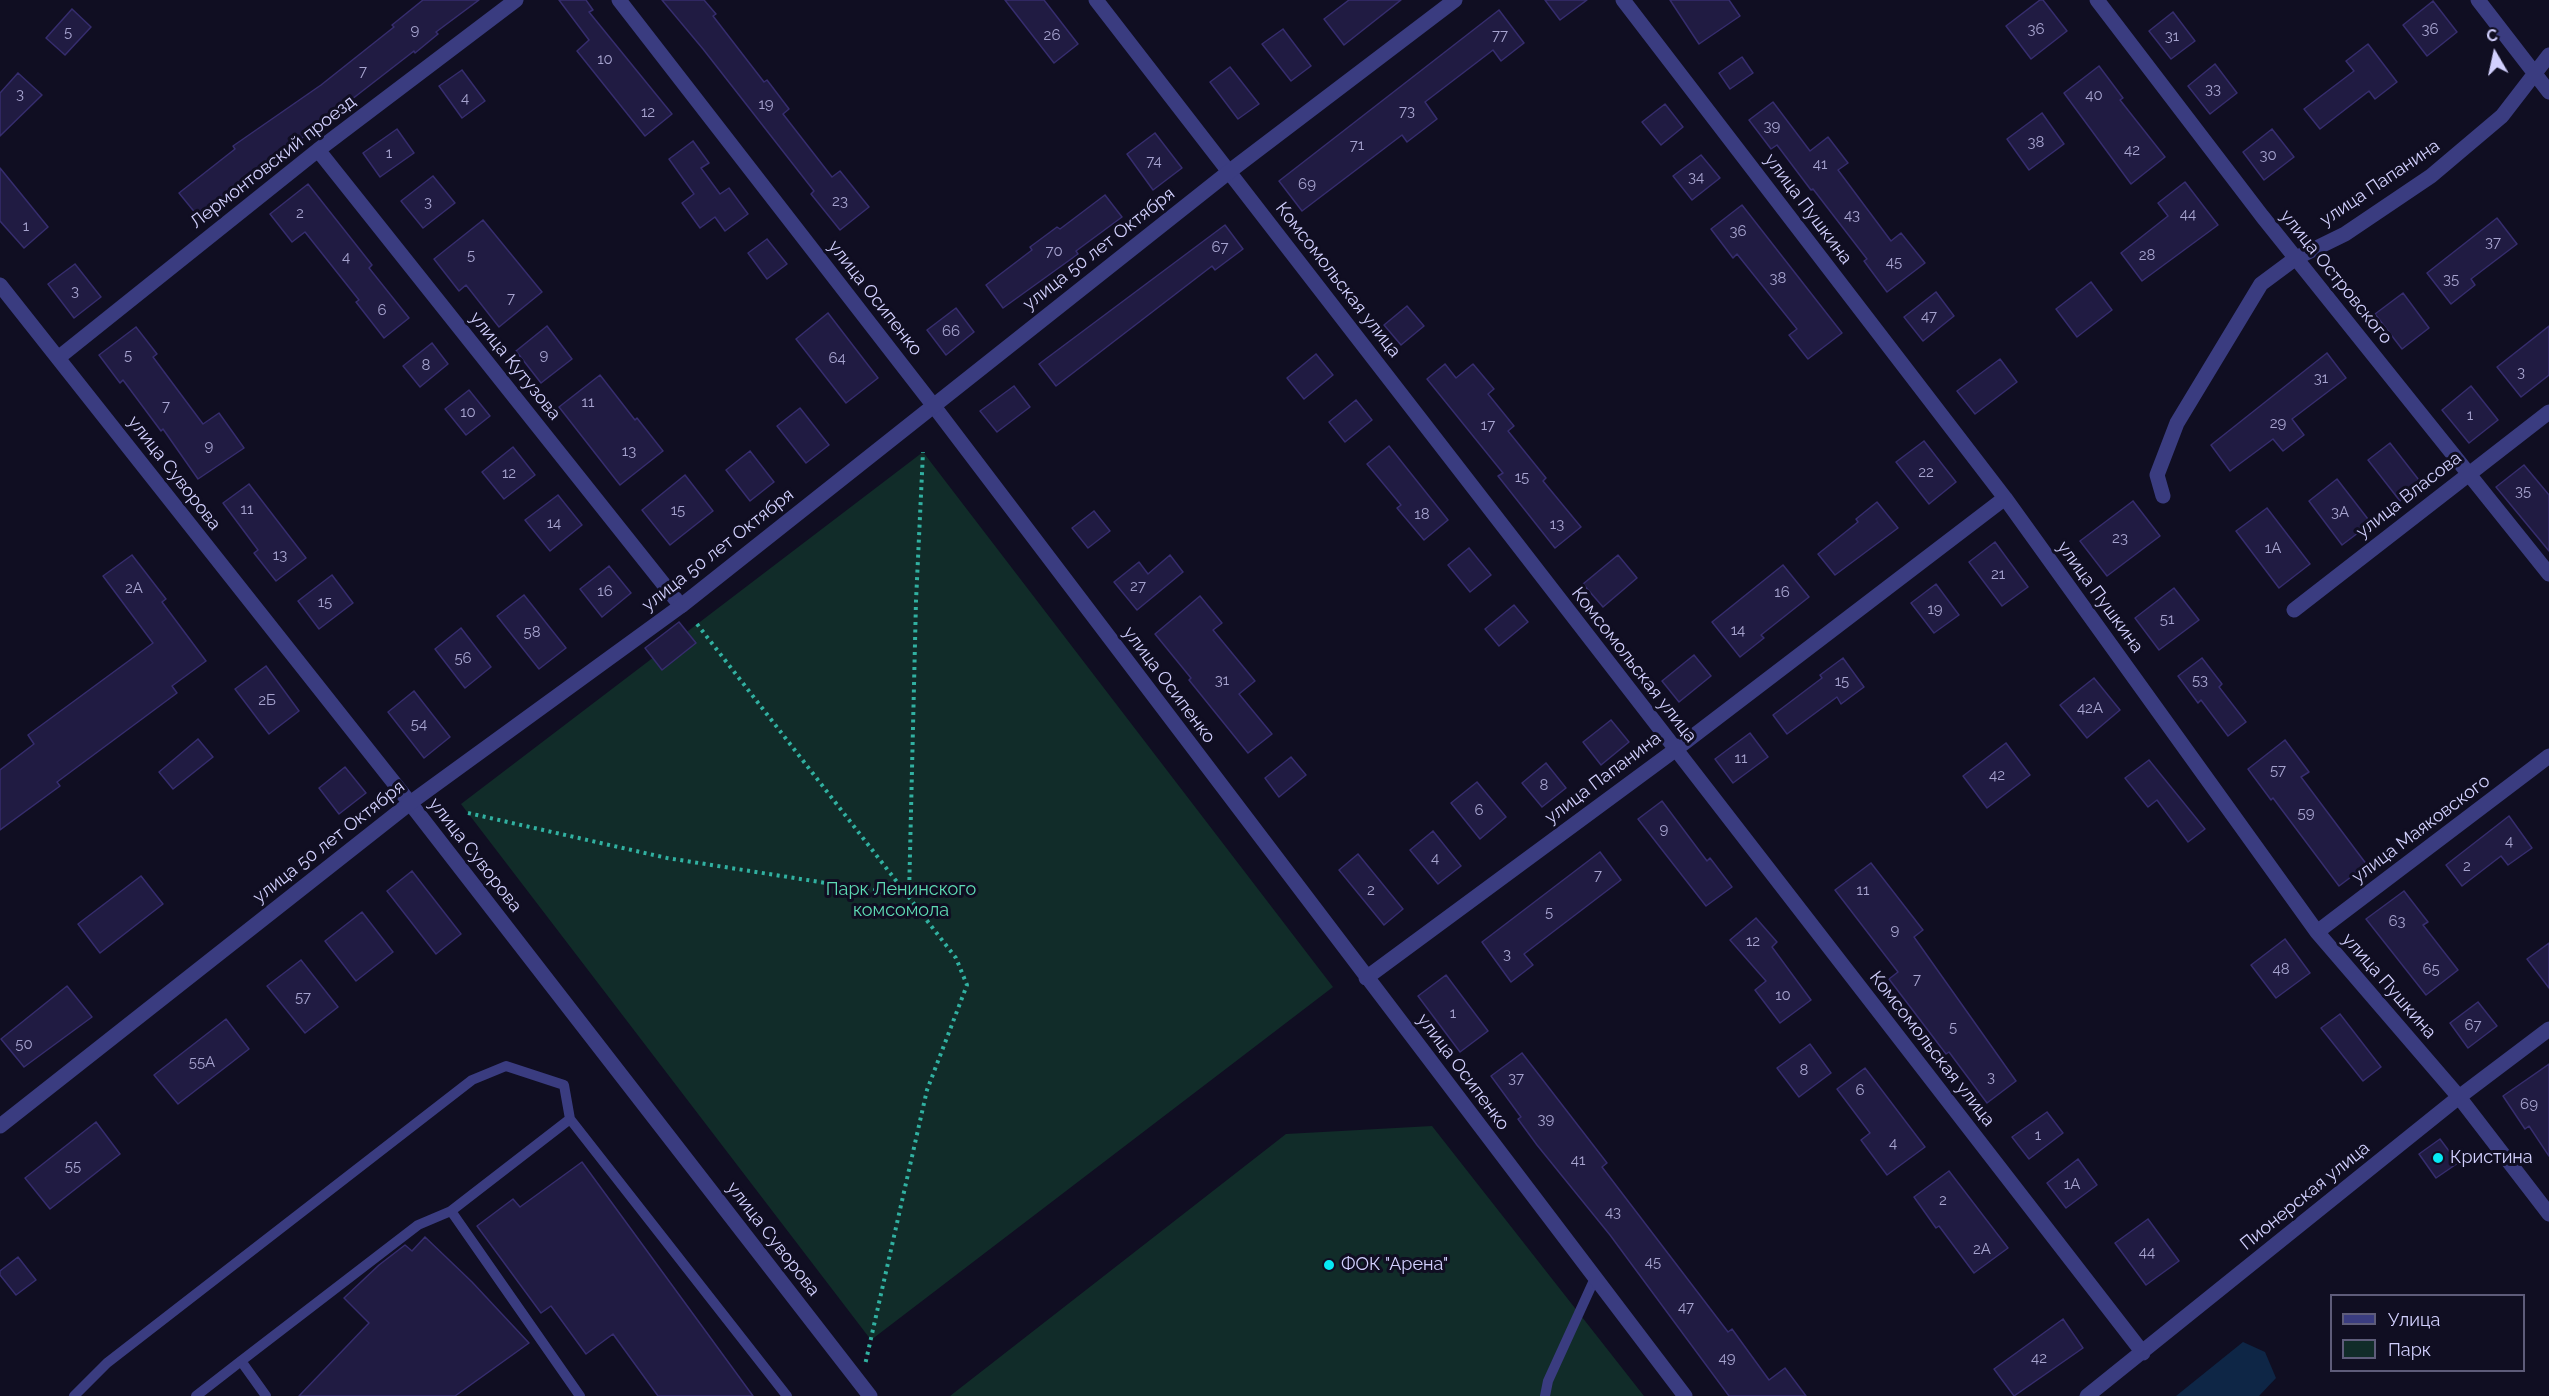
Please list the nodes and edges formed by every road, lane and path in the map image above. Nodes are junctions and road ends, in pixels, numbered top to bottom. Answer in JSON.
{"nodes":[{"id":1,"x":516,"y":0,"type":"edge"},
{"id":2,"x":619,"y":0,"type":"edge"},
{"id":3,"x":1096,"y":0,"type":"edge"},
{"id":4,"x":1455,"y":0,"type":"edge"},
{"id":5,"x":1623,"y":0,"type":"edge"},
{"id":6,"x":2097,"y":0,"type":"edge"},
{"id":7,"x":2478,"y":0,"type":"edge"},
{"id":8,"x":2549,"y":55,"type":"edge"},
{"id":9,"x":2534,"y":73,"type":"junction"},
{"id":10,"x":2549,"y":92,"type":"edge"},
{"id":11,"x":318,"y":150,"type":"junction"},
{"id":12,"x":1230,"y":171,"type":"junction"},
{"id":13,"x":2296,"y":258,"type":"junction"},
{"id":14,"x":0,"y":285,"type":"edge"},
{"id":15,"x":58,"y":358,"type":"junction"},
{"id":16,"x":933,"y":405,"type":"junction"},
{"id":17,"x":2549,"y":412,"type":"edge"},
{"id":18,"x":923,"y":452,"type":"dead end"},
{"id":19,"x":2468,"y":474,"type":"junction"},
{"id":20,"x":2163,"y":496,"type":"dead end"},
{"id":21,"x":2005,"y":498,"type":"junction"},
{"id":22,"x":2549,"y":574,"type":"edge"},
{"id":23,"x":681,"y":606,"type":"junction"},
{"id":24,"x":2294,"y":610,"type":"dead end"},
{"id":25,"x":697,"y":624,"type":"dead end"},
{"id":26,"x":1675,"y":750,"type":"junction"},
{"id":27,"x":2549,"y":756,"type":"edge"},
{"id":28,"x":410,"y":803,"type":"junction"},
{"id":29,"x":468,"y":813,"type":"dead end"},
{"id":30,"x":909,"y":896,"type":"junction"},
{"id":31,"x":2317,"y":932,"type":"junction"},
{"id":32,"x":1366,"y":978,"type":"junction"},
{"id":33,"x":2549,"y":1029,"type":"edge"},
{"id":34,"x":2459,"y":1097,"type":"junction"},
{"id":35,"x":570,"y":1119,"type":"junction"},
{"id":36,"x":0,"y":1126,"type":"edge"},
{"id":37,"x":451,"y":1211,"type":"junction"},
{"id":38,"x":2549,"y":1214,"type":"edge"},
{"id":39,"x":1595,"y":1278,"type":"junction"},
{"id":40,"x":2143,"y":1353,"type":"junction"},
{"id":41,"x":242,"y":1362,"type":"junction"},
{"id":42,"x":860,"y":1383,"type":"junction"},
{"id":43,"x":1681,"y":1394,"type":"edge"},
{"id":44,"x":75,"y":1396,"type":"edge"},
{"id":45,"x":196,"y":1396,"type":"edge"},
{"id":46,"x":266,"y":1396,"type":"edge"},
{"id":47,"x":580,"y":1396,"type":"edge"},
{"id":48,"x":787,"y":1396,"type":"edge"},
{"id":49,"x":870,"y":1396,"type":"edge"},
{"id":50,"x":1545,"y":1396,"type":"edge"},
{"id":51,"x":2087,"y":1396,"type":"edge"}],
"edges":[{"from":1,"to":11,"type":"street","name":"Лермонтовский проезд"},
{"from":2,"to":16,"type":"street","name":"улица Осипенко"},
{"from":3,"to":12,"type":"street","name":"Комсомольская улица"},
{"from":4,"to":12,"type":"street","name":"улица 50 лет Октября"},
{"from":5,"to":21,"type":"street","name":"улица Пушкина"},
{"from":6,"to":13,"type":"street","name":"улица Островского"},
{"from":7,"to":9,"type":"street"},
{"from":8,"to":9,"type":"street","name":"улица Папанина"},
{"from":9,"to":10,"type":"street"},
{"from":9,"to":13,"type":"street","name":"улица Папанина"},
{"from":11,"to":15,"type":"street","name":"Лермонтовский проезд"},
{"from":11,"to":23,"type":"street","name":"улица Кутузова"},
{"from":12,"to":16,"type":"street","name":"улица 50 лет Октября"},
{"from":12,"to":26,"type":"street","name":"Комсомольская улица"},
{"from":13,"to":19,"type":"street","name":"улица Островского"},
{"from":13,"to":20,"type":"street","name":"улица Папанина"},
{"from":14,"to":15,"type":"street","name":"улица Суворова"},
{"from":15,"to":28,"type":"street","name":"улица Суворова"},
{"from":16,"to":23,"type":"street","name":"улица 50 лет Октября"},
{"from":16,"to":32,"type":"street","name":"улица Осипенко"},
{"from":17,"to":19,"type":"street","name":"улица Власова"},
{"from":18,"to":30,"type":"path"},
{"from":19,"to":22,"type":"street","name":"улица Островского"},
{"from":19,"to":24,"type":"street","name":"улица Власова"},
{"from":21,"to":26,"type":"street","name":"улица Папанина"},
{"from":21,"to":31,"type":"street","name":"улица Пушкина"},
{"from":23,"to":28,"type":"street","name":"улица 50 лет Октября"},
{"from":25,"to":30,"type":"path"},
{"from":26,"to":32,"type":"street","name":"улица Папанина"},
{"from":26,"to":40,"type":"street","name":"Комсомольская улица"},
{"from":27,"to":31,"type":"street","name":"улица Маяковского"},
{"from":28,"to":36,"type":"street","name":"улица 50 лет Октября"},
{"from":28,"to":42,"type":"street","name":"улица Суворова"},
{"from":29,"to":30,"type":"path"},
{"from":30,"to":42,"type":"path"},
{"from":31,"to":34,"type":"street","name":"улица Пушкина"},
{"from":32,"to":39,"type":"street","name":"улица Осипенко"},
{"from":33,"to":34,"type":"street","name":"Пионерская улица"},
{"from":34,"to":38,"type":"street","name":"улица Пушкина"},
{"from":34,"to":40,"type":"street","name":"Пионерская улица"},
{"from":35,"to":37,"type":"lane"},
{"from":35,"to":44,"type":"lane"},
{"from":35,"to":48,"type":"lane"},
{"from":37,"to":41,"type":"lane"},
{"from":37,"to":47,"type":"lane"},
{"from":39,"to":43,"type":"street","name":"улица Осипенко"},
{"from":39,"to":50,"type":"lane"},
{"from":40,"to":51,"type":"street","name":"Пионерская улица"},
{"from":41,"to":45,"type":"lane"},
{"from":41,"to":46,"type":"lane"},
{"from":42,"to":49,"type":"street","name":"улица Суворова"}]}
